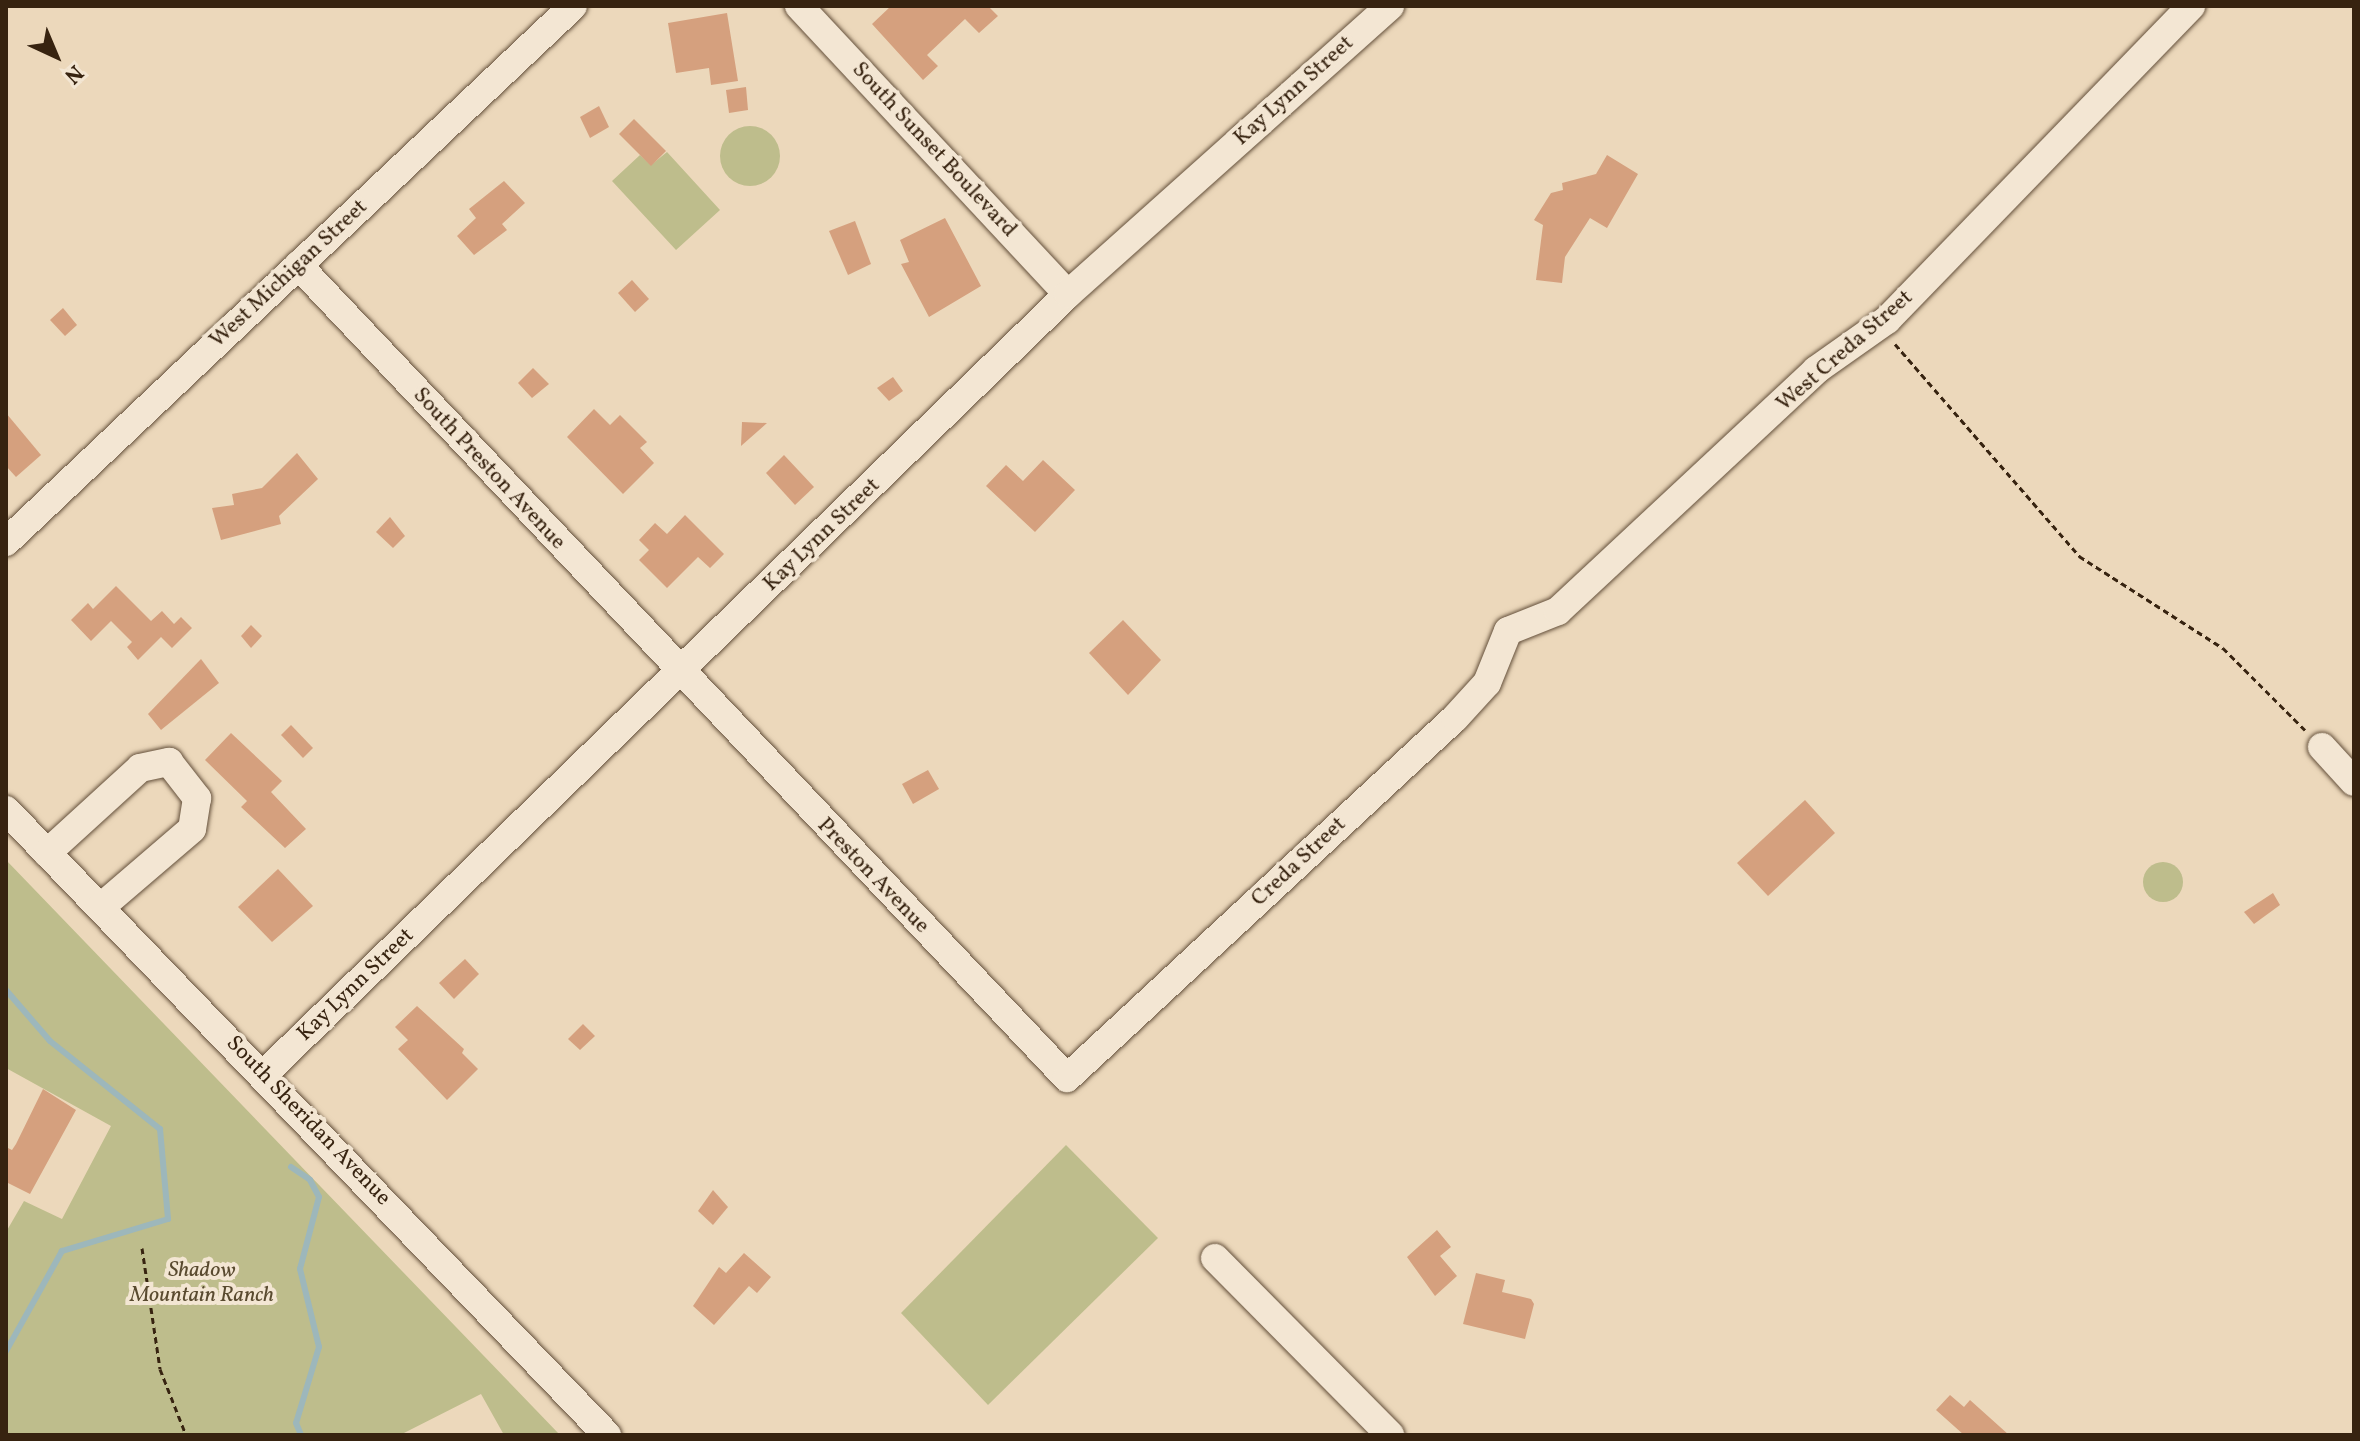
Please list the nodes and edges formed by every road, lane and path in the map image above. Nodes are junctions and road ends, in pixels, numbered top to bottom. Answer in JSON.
{"nodes":[{"id":1,"x":573,"y":6,"type":"edge"},
{"id":2,"x":799,"y":6,"type":"edge"},
{"id":3,"x":1390,"y":6,"type":"edge"},
{"id":4,"x":2191,"y":6,"type":"edge"},
{"id":5,"x":298,"y":265,"type":"junction"},
{"id":6,"x":1068,"y":294,"type":"junction"},
{"id":7,"x":1882,"y":324,"type":"junction"},
{"id":8,"x":6,"y":542,"type":"edge"},
{"id":9,"x":1508,"y":631,"type":"joint"},
{"id":10,"x":680,"y":674,"type":"junction"},
{"id":11,"x":2322,"y":747,"type":"joint"},
{"id":12,"x":2354,"y":782,"type":"edge"},
{"id":13,"x":6,"y":810,"type":"edge"},
{"id":14,"x":47,"y":853,"type":"junction"},
{"id":15,"x":101,"y":907,"type":"junction"},
{"id":16,"x":264,"y":1074,"type":"junction"},
{"id":17,"x":1067,"y":1078,"type":"joint"},
{"id":18,"x":142,"y":1248,"type":"dead end"},
{"id":19,"x":1215,"y":1258,"type":"dead end"},
{"id":20,"x":186,"y":1435,"type":"edge"},
{"id":21,"x":607,"y":1435,"type":"edge"},
{"id":22,"x":1390,"y":1435,"type":"edge"}],
"edges":[{"from":1,"to":5,"type":"street","name":"West Michigan Street"},
{"from":2,"to":6,"type":"street","name":"South Sunset Boulevard"},
{"from":3,"to":6,"type":"street","name":"Kay Lynn Street"},
{"from":4,"to":7,"type":"street","name":"West Creda Street"},
{"from":5,"to":8,"type":"street","name":"West Michigan Street"},
{"from":5,"to":10,"type":"street","name":"South Preston Avenue"},
{"from":6,"to":10,"type":"street","name":"Kay Lynn Street"},
{"from":7,"to":9,"type":"street","name":"West Creda Street"},
{"from":7,"to":11,"type":"path"},
{"from":9,"to":17,"type":"street","name":"Creda Street"},
{"from":10,"to":16,"type":"street","name":"Kay Lynn Street"},
{"from":10,"to":17,"type":"street","name":"Preston Avenue"},
{"from":11,"to":12,"type":"street"},
{"from":13,"to":14,"type":"street","name":"South Sheridan Avenue"},
{"from":14,"to":15,"type":"street","name":"South Sheridan Avenue"},
{"from":14,"to":15,"type":"street"},
{"from":15,"to":16,"type":"street","name":"South Sheridan Avenue"},
{"from":16,"to":21,"type":"street","name":"South Sheridan Avenue"},
{"from":18,"to":20,"type":"path"},
{"from":19,"to":22,"type":"street"}]}
